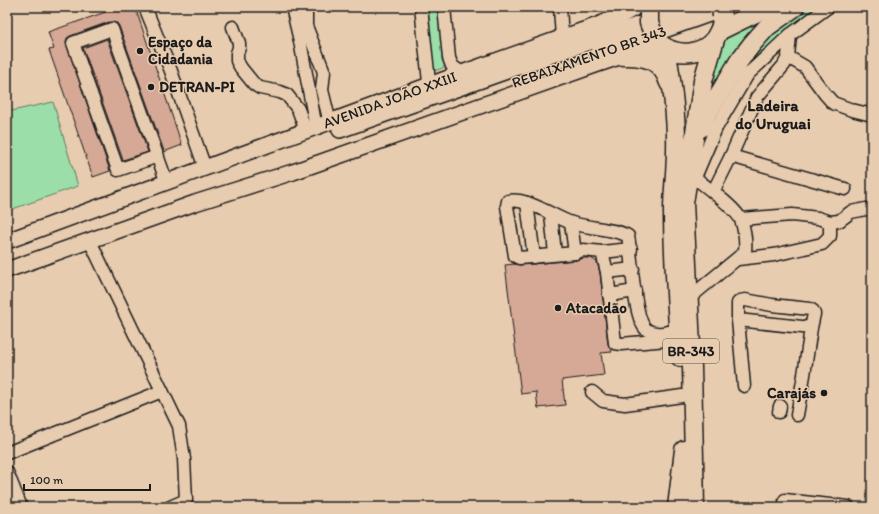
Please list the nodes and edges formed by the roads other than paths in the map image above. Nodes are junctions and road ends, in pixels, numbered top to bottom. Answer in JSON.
{"nodes":[{"id":1,"x":145,"y":7,"type":"edge"},
{"id":2,"x":292,"y":7,"type":"edge"},
{"id":3,"x":306,"y":7,"type":"edge"},
{"id":4,"x":421,"y":7,"type":"edge"},
{"id":5,"x":444,"y":7,"type":"edge"},
{"id":6,"x":560,"y":7,"type":"edge"},
{"id":7,"x":645,"y":7,"type":"edge"},
{"id":8,"x":688,"y":7,"type":"edge"},
{"id":9,"x":768,"y":7,"type":"edge"},
{"id":10,"x":795,"y":7,"type":"edge"},
{"id":11,"x":828,"y":7,"type":"edge"},
{"id":12,"x":721,"y":20,"type":"edge"},
{"id":13,"x":233,"y":27,"type":"dead end"},
{"id":14,"x":790,"y":35,"type":"junction"},
{"id":15,"x":562,"y":38,"type":"junction"},
{"id":16,"x":660,"y":43,"type":"junction"},
{"id":17,"x":623,"y":56,"type":"junction"},
{"id":18,"x":788,"y":57,"type":"junction"},
{"id":19,"x":462,"y":73,"type":"junction"},
{"id":20,"x":428,"y":92,"type":"junction"},
{"id":21,"x":448,"y":106,"type":"joint"},
{"id":22,"x":872,"y":115,"type":"edge"},
{"id":23,"x":317,"y":127,"type":"junction"},
{"id":24,"x":684,"y":150,"type":"junction"},
{"id":25,"x":158,"y":156,"type":"junction"},
{"id":26,"x":732,"y":156,"type":"junction"},
{"id":27,"x":205,"y":168,"type":"junction"},
{"id":28,"x":694,"y":177,"type":"junction"},
{"id":29,"x":167,"y":183,"type":"junction"},
{"id":30,"x":845,"y":189,"type":"dead end"},
{"id":31,"x":143,"y":191,"type":"junction"},
{"id":32,"x":712,"y":192,"type":"junction"},
{"id":33,"x":195,"y":203,"type":"junction"},
{"id":34,"x":527,"y":203,"type":"junction"},
{"id":35,"x":684,"y":204,"type":"junction"},
{"id":36,"x":872,"y":210,"type":"edge"},
{"id":37,"x":551,"y":214,"type":"junction"},
{"id":38,"x":741,"y":219,"type":"junction"},
{"id":39,"x":830,"y":222,"type":"junction"},
{"id":40,"x":571,"y":223,"type":"junction"},
{"id":41,"x":593,"y":228,"type":"junction"},
{"id":42,"x":7,"y":241,"type":"edge"},
{"id":43,"x":90,"y":241,"type":"junction"},
{"id":44,"x":630,"y":249,"type":"junction"},
{"id":45,"x":598,"y":251,"type":"junction"},
{"id":46,"x":575,"y":252,"type":"junction"},
{"id":47,"x":555,"y":254,"type":"junction"},
{"id":48,"x":534,"y":257,"type":"junction"},
{"id":49,"x":738,"y":259,"type":"junction"},
{"id":50,"x":633,"y":269,"type":"junction"},
{"id":51,"x":7,"y":270,"type":"edge"},
{"id":52,"x":607,"y":272,"type":"junction"},
{"id":53,"x":635,"y":291,"type":"junction"},
{"id":54,"x":609,"y":295,"type":"junction"},
{"id":55,"x":688,"y":299,"type":"junction"},
{"id":56,"x":738,"y":320,"type":"junction"},
{"id":57,"x":811,"y":328,"type":"junction"},
{"id":58,"x":678,"y":335,"type":"junction"},
{"id":59,"x":744,"y":386,"type":"dead end"},
{"id":60,"x":162,"y":391,"type":"junction"},
{"id":61,"x":592,"y":392,"type":"dead end"},
{"id":62,"x":682,"y":396,"type":"junction"},
{"id":63,"x":797,"y":415,"type":"dead end"},
{"id":64,"x":7,"y":453,"type":"edge"},
{"id":65,"x":7,"y":472,"type":"edge"},
{"id":66,"x":785,"y":500,"type":"dead end"},
{"id":67,"x":21,"y":507,"type":"edge"},
{"id":68,"x":170,"y":507,"type":"edge"},
{"id":69,"x":677,"y":507,"type":"edge"},
{"id":70,"x":695,"y":507,"type":"edge"},
{"id":71,"x":848,"y":507,"type":"edge"}],
"edges":[{"from":1,"to":27,"type":"street"},
{"from":2,"to":23,"type":"street"},
{"from":3,"to":23,"type":"street"},
{"from":4,"to":20,"type":"street"},
{"from":5,"to":19,"type":"street"},
{"from":6,"to":15,"type":"street"},
{"from":7,"to":15,"type":"main road","name":"AVENIDA JOÃO XXIII"},
{"from":7,"to":16,"type":"highway","number":"BR-343","bridge":true},
{"from":8,"to":20,"type":"main road","name":"REBAIXAMENTO BR 343"},
{"from":9,"to":12,"type":"highway"},
{"from":10,"to":24,"type":"highway"},
{"from":11,"to":14,"type":"street"},
{"from":12,"to":16,"type":"highway"},
{"from":12,"to":21,"type":"main road","name":"REBAIXAMENTO BR 343"},
{"from":12,"to":24,"type":"highway","number":"BR-343"},
{"from":13,"to":23,"type":"street"},
{"from":14,"to":18,"type":"street"},
{"from":14,"to":28,"type":"street"},
{"from":15,"to":19,"type":"main road","name":"AVENIDA JOÃO XXIII"},
{"from":16,"to":17,"type":"main road","name":"AVENIDA JOÃO XXIII"},
{"from":16,"to":24,"type":"highway","number":"BR-343"},
{"from":17,"to":24,"type":"highway"},
{"from":17,"to":33,"type":"main road","name":"AVENIDA JOÃO XXIII"},
{"from":18,"to":22,"type":"street"},
{"from":18,"to":26,"type":"street"},
{"from":19,"to":20,"type":"main road","name":"AVENIDA JOÃO XXIII"},
{"from":20,"to":23,"type":"main road","name":"AVENIDA JOÃO XXIII"},
{"from":20,"to":31,"type":"main road","name":"AVENIDA JOÃO XXIII"},
{"from":21,"to":33,"type":"main road","name":"AVENIDA JOÃO XXIII"},
{"from":23,"to":27,"type":"main road","name":"AVENIDA JOÃO XXIII"},
{"from":24,"to":35,"type":"highway","number":"BR-343"},
{"from":24,"to":58,"type":"highway","number":"BR-343"},
{"from":25,"to":25,"type":"street"},
{"from":25,"to":29,"type":"street"},
{"from":26,"to":30,"type":"street"},
{"from":26,"to":32,"type":"street"},
{"from":27,"to":29,"type":"main road","name":"AVENIDA JOÃO XXIII"},
{"from":28,"to":32,"type":"street"},
{"from":28,"to":35,"type":"street"},
{"from":29,"to":31,"type":"main road","name":"AVENIDA JOÃO XXIII"},
{"from":31,"to":42,"type":"main road","name":"AVENIDA JOÃO XXIII"},
{"from":32,"to":38,"type":"street"},
{"from":33,"to":43,"type":"main road","name":"AVENIDA JOÃO XXIII"},
{"from":34,"to":37,"type":"street"},
{"from":34,"to":48,"type":"street"},
{"from":34,"to":48,"type":"street"},
{"from":35,"to":55,"type":"highway","number":"BR-343"},
{"from":36,"to":39,"type":"street"},
{"from":37,"to":40,"type":"street"},
{"from":37,"to":47,"type":"street"},
{"from":38,"to":39,"type":"street"},
{"from":38,"to":49,"type":"street"},
{"from":39,"to":49,"type":"street"},
{"from":40,"to":41,"type":"street"},
{"from":40,"to":46,"type":"street"},
{"from":41,"to":44,"type":"street"},
{"from":41,"to":45,"type":"street"},
{"from":43,"to":51,"type":"main road","name":"AVENIDA JOÃO XXIII"},
{"from":43,"to":60,"type":"street"},
{"from":44,"to":45,"type":"street"},
{"from":44,"to":50,"type":"street"},
{"from":45,"to":46,"type":"street"},
{"from":45,"to":52,"type":"street"},
{"from":46,"to":47,"type":"street"},
{"from":47,"to":48,"type":"street"},
{"from":49,"to":55,"type":"street"},
{"from":50,"to":52,"type":"street"},
{"from":50,"to":53,"type":"street"},
{"from":52,"to":54,"type":"street"},
{"from":53,"to":54,"type":"street"},
{"from":53,"to":58,"type":"street"},
{"from":54,"to":58,"type":"street"},
{"from":55,"to":70,"type":"highway","number":"BR-343"},
{"from":56,"to":57,"type":"street"},
{"from":56,"to":57,"type":"street"},
{"from":56,"to":59,"type":"street"},
{"from":57,"to":63,"type":"street"},
{"from":58,"to":62,"type":"highway","number":"BR-343"},
{"from":60,"to":64,"type":"street"},
{"from":60,"to":68,"type":"street"},
{"from":61,"to":62,"type":"street"},
{"from":62,"to":69,"type":"highway","number":"BR-343"},
{"from":65,"to":67,"type":"street"},
{"from":66,"to":71,"type":"street"}]}
